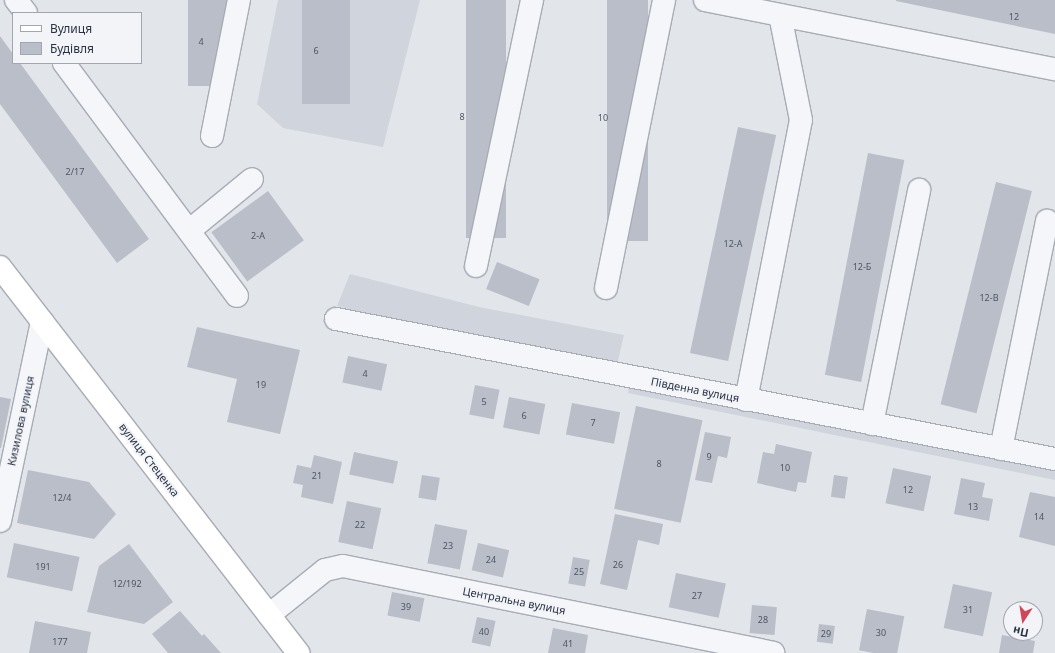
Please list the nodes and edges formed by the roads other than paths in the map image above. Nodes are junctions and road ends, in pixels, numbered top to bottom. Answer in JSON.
{"nodes":[{"id":1,"x":16,"y":0,"type":"edge"},
{"id":2,"x":239,"y":0,"type":"edge"},
{"id":3,"x":532,"y":0,"type":"edge"},
{"id":4,"x":664,"y":0,"type":"edge"},
{"id":5,"x":705,"y":0,"type":"edge"},
{"id":6,"x":25,"y":12,"type":"edge"},
{"id":7,"x":780,"y":15,"type":"junction"},
{"id":8,"x":65,"y":64,"type":"edge"},
{"id":9,"x":1055,"y":69,"type":"edge"},
{"id":10,"x":212,"y":136,"type":"dead end"},
{"id":11,"x":252,"y":179,"type":"dead end"},
{"id":12,"x":919,"y":190,"type":"dead end"},
{"id":13,"x":1047,"y":221,"type":"dead end"},
{"id":14,"x":190,"y":230,"type":"junction"},
{"id":15,"x":476,"y":266,"type":"dead end"},
{"id":16,"x":0,"y":267,"type":"edge"},
{"id":17,"x":606,"y":288,"type":"dead end"},
{"id":18,"x":237,"y":296,"type":"dead end"},
{"id":19,"x":336,"y":318,"type":"dead end"},
{"id":20,"x":42,"y":321,"type":"junction"},
{"id":21,"x":746,"y":400,"type":"junction"},
{"id":22,"x":872,"y":424,"type":"junction"},
{"id":23,"x":1001,"y":449,"type":"junction"},
{"id":24,"x":1055,"y":459,"type":"edge"},
{"id":25,"x":3,"y":495,"type":"edge"},
{"id":26,"x":0,"y":521,"type":"edge"},
{"id":27,"x":269,"y":615,"type":"junction"},
{"id":28,"x":298,"y":653,"type":"edge"},
{"id":29,"x":773,"y":653,"type":"edge"}],
"edges":[{"from":1,"to":6,"type":"street"},
{"from":2,"to":10,"type":"street"},
{"from":3,"to":15,"type":"street"},
{"from":4,"to":17,"type":"street"},
{"from":5,"to":7,"type":"street"},
{"from":7,"to":9,"type":"street"},
{"from":7,"to":21,"type":"street"},
{"from":8,"to":14,"type":"street"},
{"from":11,"to":14,"type":"street"},
{"from":12,"to":22,"type":"street"},
{"from":13,"to":23,"type":"street"},
{"from":14,"to":18,"type":"street"},
{"from":16,"to":20,"type":"main road","name":"вулиця Стеценка"},
{"from":19,"to":21,"type":"street","name":"Південна вулиця"},
{"from":20,"to":25,"type":"street","name":"Кизилова вулиця"},
{"from":20,"to":27,"type":"main road","name":"вулиця Стеценка"},
{"from":21,"to":22,"type":"street","name":"Південна вулиця"},
{"from":22,"to":23,"type":"street","name":"Південна вулиця"},
{"from":23,"to":24,"type":"street","name":"Південна вулиця"},
{"from":25,"to":26,"type":"street","name":"Кизилова вулиця"},
{"from":27,"to":28,"type":"main road","name":"вулиця Стеценка"},
{"from":27,"to":29,"type":"street","name":"Центральна вулиця"}]}
